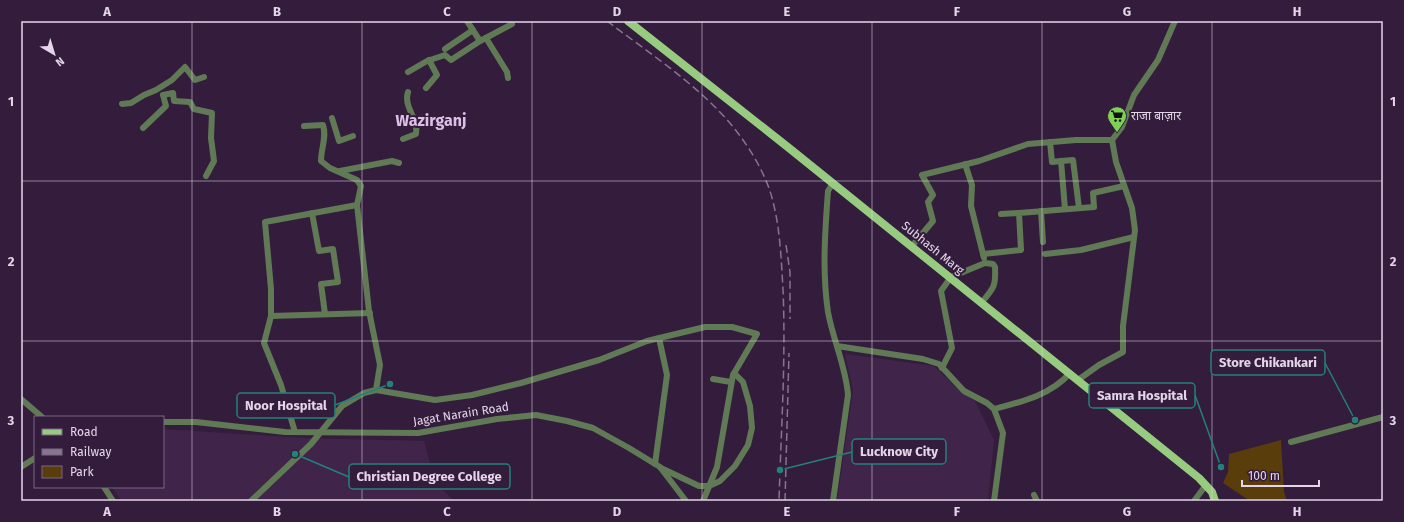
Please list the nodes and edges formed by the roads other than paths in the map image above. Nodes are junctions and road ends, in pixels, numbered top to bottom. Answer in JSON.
{"nodes":[{"id":1,"x":467,"y":21,"type":"edge"},
{"id":2,"x":628,"y":21,"type":"edge"},
{"id":3,"x":1175,"y":21,"type":"edge"},
{"id":4,"x":512,"y":24,"type":"dead end"},
{"id":5,"x":473,"y":30,"type":"junction"},
{"id":6,"x":483,"y":40,"type":"junction"},
{"id":7,"x":445,"y":49,"type":"dead end"},
{"id":8,"x":428,"y":60,"type":"junction"},
{"id":9,"x":408,"y":72,"type":"dead end"},
{"id":10,"x":204,"y":77,"type":"dead end"},
{"id":11,"x":508,"y":78,"type":"dead end"},
{"id":12,"x":160,"y":88,"type":"junction"},
{"id":13,"x":426,"y":88,"type":"dead end"},
{"id":14,"x":408,"y":92,"type":"dead end"},
{"id":15,"x":164,"y":95,"type":"junction"},
{"id":16,"x":122,"y":104,"type":"dead end"},
{"id":17,"x":332,"y":118,"type":"dead end"},
{"id":18,"x":304,"y":126,"type":"dead end"},
{"id":19,"x":143,"y":128,"type":"dead end"},
{"id":20,"x":337,"y":132,"type":"junction"},
{"id":21,"x":326,"y":133,"type":"junction"},
{"id":22,"x":353,"y":136,"type":"dead end"},
{"id":23,"x":403,"y":139,"type":"dead end"},
{"id":24,"x":1112,"y":140,"type":"junction"},
{"id":25,"x":1050,"y":142,"type":"junction"},
{"id":26,"x":1061,"y":161,"type":"junction"},
{"id":27,"x":399,"y":163,"type":"dead end"},
{"id":28,"x":965,"y":164,"type":"junction"},
{"id":29,"x":340,"y":171,"type":"junction"},
{"id":30,"x":206,"y":176,"type":"dead end"},
{"id":31,"x":833,"y":183,"type":"junction"},
{"id":32,"x":1124,"y":186,"type":"junction"},
{"id":33,"x":357,"y":205,"type":"junction"},
{"id":34,"x":1079,"y":208,"type":"junction"},
{"id":35,"x":1065,"y":209,"type":"junction"},
{"id":36,"x":1040,"y":211,"type":"junction"},
{"id":37,"x":312,"y":213,"type":"junction"},
{"id":38,"x":1019,"y":213,"type":"junction"},
{"id":39,"x":1001,"y":214,"type":"dead end"},
{"id":40,"x":1134,"y":237,"type":"junction"},
{"id":41,"x":1042,"y":242,"type":"dead end"},
{"id":42,"x":912,"y":246,"type":"junction"},
{"id":43,"x":983,"y":254,"type":"junction"},
{"id":44,"x":1045,"y":254,"type":"dead end"},
{"id":45,"x":985,"y":263,"type":"junction"},
{"id":46,"x":951,"y":277,"type":"junction"},
{"id":47,"x":982,"y":302,"type":"junction"},
{"id":48,"x":370,"y":313,"type":"junction"},
{"id":49,"x":325,"y":314,"type":"junction"},
{"id":50,"x":271,"y":316,"type":"junction"},
{"id":51,"x":660,"y":338,"type":"junction"},
{"id":52,"x":837,"y":346,"type":"junction"},
{"id":53,"x":942,"y":368,"type":"junction"},
{"id":54,"x":734,"y":373,"type":"junction"},
{"id":55,"x":1070,"y":374,"type":"junction"},
{"id":56,"x":713,"y":379,"type":"dead end"},
{"id":57,"x":1078,"y":380,"type":"junction"},
{"id":58,"x":731,"y":382,"type":"junction"},
{"id":59,"x":376,"y":390,"type":"junction"},
{"id":60,"x":21,"y":399,"type":"edge"},
{"id":61,"x":994,"y":409,"type":"junction"},
{"id":62,"x":41,"y":416,"type":"edge"},
{"id":63,"x":1383,"y":417,"type":"edge"},
{"id":64,"x":164,"y":422,"type":"edge"},
{"id":65,"x":296,"y":432,"type":"junction"},
{"id":66,"x":319,"y":432,"type":"junction"},
{"id":67,"x":1292,"y":442,"type":"dead end"},
{"id":68,"x":34,"y":459,"type":"edge"},
{"id":69,"x":657,"y":465,"type":"junction"},
{"id":70,"x":21,"y":467,"type":"edge"},
{"id":71,"x":1206,"y":485,"type":"junction"},
{"id":72,"x":709,"y":486,"type":"junction"},
{"id":73,"x":105,"y":488,"type":"edge"},
{"id":74,"x":113,"y":501,"type":"edge"},
{"id":75,"x":251,"y":501,"type":"edge"},
{"id":76,"x":686,"y":501,"type":"edge"},
{"id":77,"x":703,"y":501,"type":"edge"},
{"id":78,"x":833,"y":501,"type":"edge"},
{"id":79,"x":994,"y":501,"type":"edge"},
{"id":80,"x":1194,"y":501,"type":"edge"},
{"id":81,"x":1215,"y":501,"type":"edge"}],
"edges":[{"from":1,"to":5,"type":"street"},
{"from":2,"to":31,"type":"main road","name":"Subhash Marg"},
{"from":3,"to":24,"type":"street"},
{"from":4,"to":6,"type":"street"},
{"from":5,"to":6,"type":"street"},
{"from":5,"to":7,"type":"street"},
{"from":6,"to":8,"type":"street"},
{"from":6,"to":11,"type":"street"},
{"from":8,"to":9,"type":"street"},
{"from":8,"to":13,"type":"street"},
{"from":10,"to":12,"type":"street"},
{"from":12,"to":15,"type":"street"},
{"from":12,"to":16,"type":"street"},
{"from":14,"to":23,"type":"street"},
{"from":15,"to":19,"type":"street"},
{"from":15,"to":30,"type":"street"},
{"from":17,"to":20,"type":"street"},
{"from":18,"to":21,"type":"street"},
{"from":20,"to":21,"type":"street"},
{"from":20,"to":22,"type":"street"},
{"from":21,"to":29,"type":"street"},
{"from":24,"to":25,"type":"street"},
{"from":24,"to":32,"type":"street"},
{"from":25,"to":26,"type":"street"},
{"from":25,"to":28,"type":"street"},
{"from":26,"to":34,"type":"street"},
{"from":26,"to":35,"type":"street"},
{"from":27,"to":29,"type":"street"},
{"from":28,"to":42,"type":"street"},
{"from":28,"to":43,"type":"street"},
{"from":29,"to":33,"type":"street"},
{"from":31,"to":42,"type":"main road","name":"Subhash Marg"},
{"from":31,"to":52,"type":"street"},
{"from":32,"to":34,"type":"street"},
{"from":32,"to":40,"type":"street"},
{"from":33,"to":37,"type":"street"},
{"from":33,"to":48,"type":"street"},
{"from":34,"to":35,"type":"street"},
{"from":35,"to":36,"type":"street"},
{"from":36,"to":38,"type":"street"},
{"from":36,"to":41,"type":"street"},
{"from":37,"to":49,"type":"street"},
{"from":37,"to":50,"type":"street"},
{"from":38,"to":39,"type":"street"},
{"from":38,"to":43,"type":"street"},
{"from":40,"to":44,"type":"street"},
{"from":40,"to":57,"type":"street"},
{"from":42,"to":46,"type":"main road","name":"Subhash Marg"},
{"from":43,"to":45,"type":"street"},
{"from":45,"to":46,"type":"street"},
{"from":45,"to":47,"type":"street"},
{"from":46,"to":47,"type":"main road","name":"Subhash Marg"},
{"from":46,"to":53,"type":"street"},
{"from":47,"to":55,"type":"main road","name":"Subhash Marg"},
{"from":48,"to":49,"type":"street"},
{"from":48,"to":59,"type":"street"},
{"from":49,"to":50,"type":"street"},
{"from":50,"to":65,"type":"street"},
{"from":51,"to":54,"type":"street"},
{"from":51,"to":59,"type":"street"},
{"from":51,"to":69,"type":"street"},
{"from":52,"to":53,"type":"street"},
{"from":52,"to":78,"type":"street"},
{"from":53,"to":61,"type":"street"},
{"from":54,"to":58,"type":"street"},
{"from":54,"to":72,"type":"street"},
{"from":55,"to":57,"type":"main road","name":"Subhash Marg"},
{"from":55,"to":61,"type":"street"},
{"from":56,"to":58,"type":"street"},
{"from":57,"to":71,"type":"main road","name":"Subhash Marg"},
{"from":58,"to":72,"type":"street"},
{"from":59,"to":66,"type":"street"},
{"from":60,"to":62,"type":"street"},
{"from":61,"to":79,"type":"street"},
{"from":63,"to":67,"type":"street"},
{"from":64,"to":65,"type":"street","name":"Jagat Narain Road"},
{"from":65,"to":66,"type":"street","name":"Jagat Narain Road"},
{"from":66,"to":69,"type":"street","name":"Jagat Narain Road"},
{"from":66,"to":75,"type":"street"},
{"from":68,"to":70,"type":"street"},
{"from":69,"to":72,"type":"street"},
{"from":69,"to":76,"type":"street","name":"Jagat Narain Road"},
{"from":71,"to":80,"type":"street"},
{"from":71,"to":81,"type":"main road","name":"Subhash Marg"},
{"from":72,"to":77,"type":"street"},
{"from":73,"to":74,"type":"street"}]}
